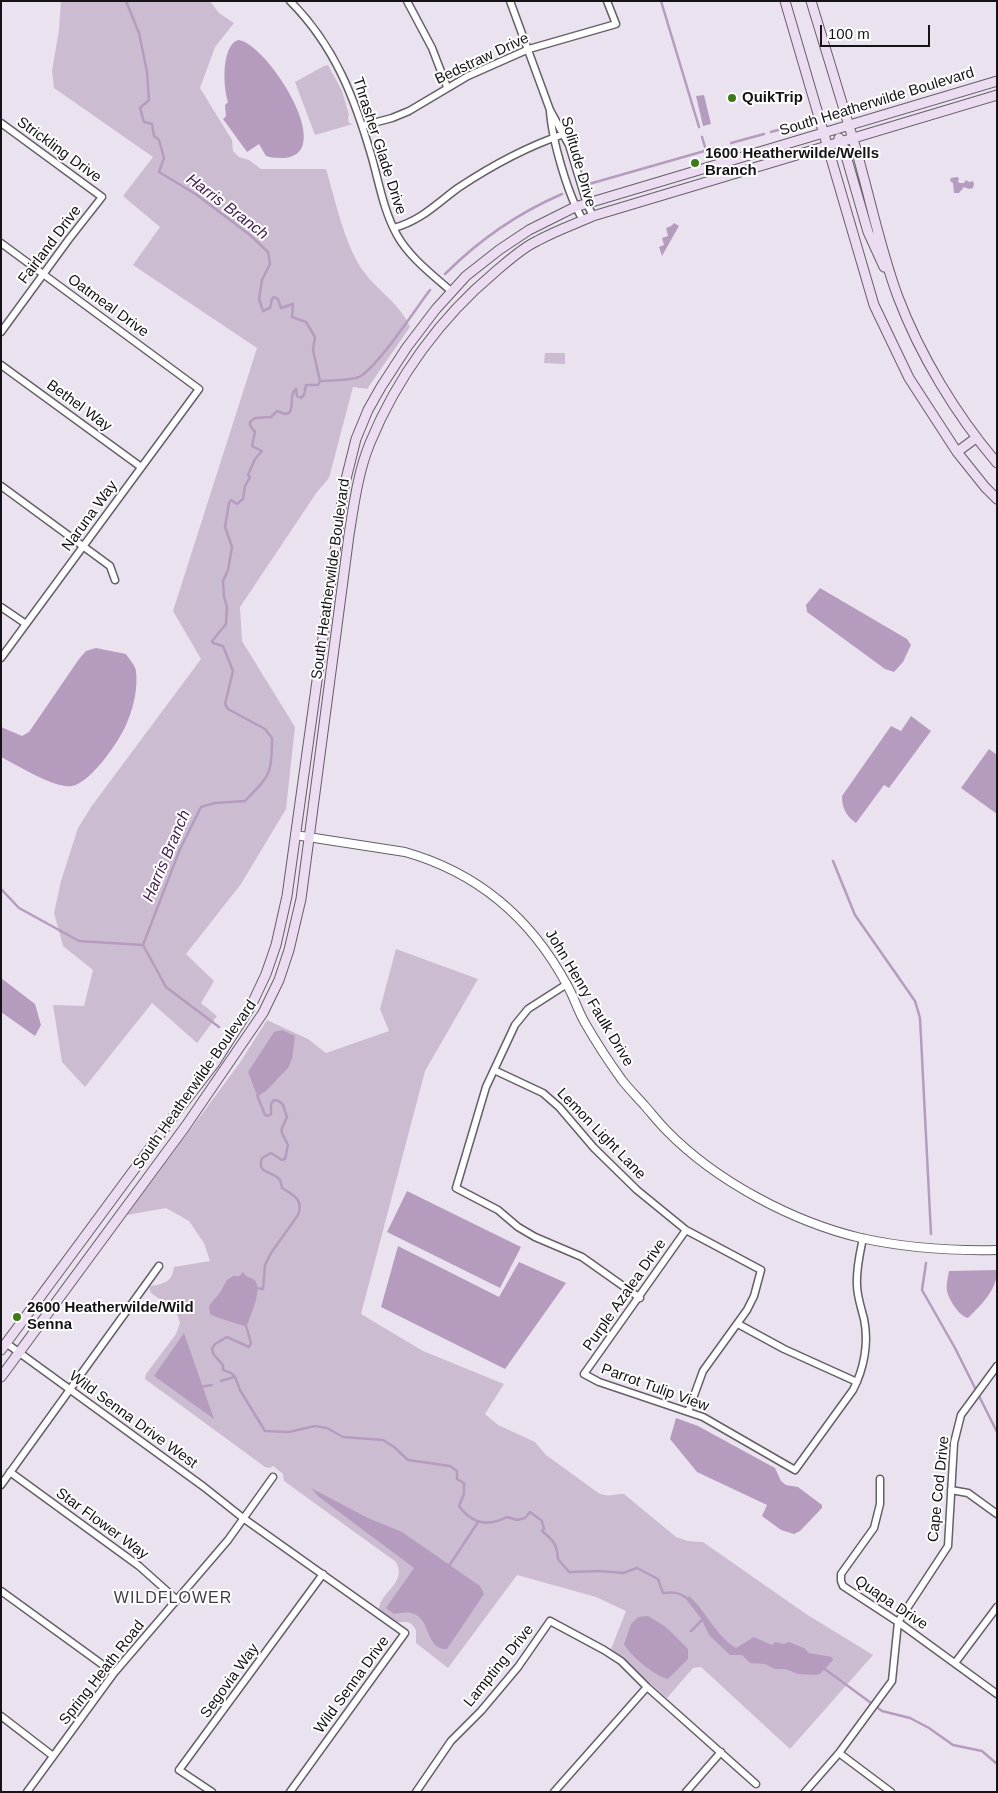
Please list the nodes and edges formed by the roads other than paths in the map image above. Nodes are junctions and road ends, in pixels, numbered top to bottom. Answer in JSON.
{"nodes":[{"id":1,"x":290,"y":1,"type":"edge"},
{"id":2,"x":407,"y":1,"type":"edge"},
{"id":3,"x":510,"y":1,"type":"edge"},
{"id":4,"x":608,"y":1,"type":"edge"},
{"id":5,"x":785,"y":1,"type":"edge"},
{"id":6,"x":811,"y":1,"type":"edge"},
{"id":7,"x":529,"y":49,"type":"junction"},
{"id":8,"x":997,"y":81,"type":"edge"},
{"id":9,"x":447,"y":88,"type":"junction"},
{"id":10,"x":997,"y":95,"type":"edge"},
{"id":11,"x":550,"y":110,"type":"junction"},
{"id":12,"x":1,"y":123,"type":"edge"},
{"id":13,"x":362,"y":126,"type":"junction"},
{"id":14,"x":849,"y":126,"type":"junction"},
{"id":15,"x":824,"y":133,"type":"junction"},
{"id":16,"x":564,"y":134,"type":"junction"},
{"id":17,"x":555,"y":137,"type":"junction"},
{"id":18,"x":853,"y":139,"type":"junction"},
{"id":19,"x":842,"y":142,"type":"junction"},
{"id":20,"x":828,"y":145,"type":"junction"},
{"id":21,"x":102,"y":197,"type":"joint"},
{"id":22,"x":587,"y":204,"type":"junction"},
{"id":23,"x":575,"y":208,"type":"junction"},
{"id":24,"x":593,"y":216,"type":"junction"},
{"id":25,"x":583,"y":220,"type":"junction"},
{"id":26,"x":394,"y":228,"type":"junction"},
{"id":27,"x":1,"y":243,"type":"edge"},
{"id":28,"x":44,"y":274,"type":"junction"},
{"id":29,"x":452,"y":292,"type":"junction"},
{"id":30,"x":898,"y":297,"type":"junction"},
{"id":31,"x":1,"y":332,"type":"edge"},
{"id":32,"x":1,"y":365,"type":"edge"},
{"id":33,"x":199,"y":389,"type":"joint"},
{"id":34,"x":976,"y":438,"type":"junction"},
{"id":35,"x":957,"y":452,"type":"junction"},
{"id":36,"x":997,"y":463,"type":"edge"},
{"id":37,"x":141,"y":467,"type":"junction"},
{"id":38,"x":1,"y":486,"type":"edge"},
{"id":39,"x":997,"y":499,"type":"edge"},
{"id":40,"x":336,"y":533,"type":"junction"},
{"id":41,"x":348,"y":535,"type":"junction"},
{"id":42,"x":84,"y":546,"type":"junction"},
{"id":43,"x":116,"y":580,"type":"dead end"},
{"id":44,"x":1,"y":606,"type":"edge"},
{"id":45,"x":26,"y":624,"type":"junction"},
{"id":46,"x":1,"y":658,"type":"edge"},
{"id":47,"x":295,"y":835,"type":"junction"},
{"id":48,"x":310,"y":837,"type":"junction"},
{"id":49,"x":567,"y":984,"type":"junction"},
{"id":50,"x":494,"y":1070,"type":"junction"},
{"id":51,"x":173,"y":1117,"type":"junction"},
{"id":52,"x":185,"y":1126,"type":"junction"},
{"id":53,"x":686,"y":1230,"type":"junction"},
{"id":54,"x":863,"y":1238,"type":"junction"},
{"id":55,"x":997,"y":1250,"type":"edge"},
{"id":56,"x":159,"y":1266,"type":"dead end"},
{"id":57,"x":640,"y":1298,"type":"junction"},
{"id":58,"x":738,"y":1324,"type":"junction"},
{"id":59,"x":4,"y":1347,"type":"edge"},
{"id":60,"x":19,"y":1353,"type":"junction"},
{"id":61,"x":997,"y":1366,"type":"edge"},
{"id":62,"x":584,"y":1374,"type":"joint"},
{"id":63,"x":1,"y":1377,"type":"edge"},
{"id":64,"x":857,"y":1382,"type":"junction"},
{"id":65,"x":70,"y":1389,"type":"junction"},
{"id":66,"x":688,"y":1412,"type":"junction"},
{"id":67,"x":10,"y":1472,"type":"junction"},
{"id":68,"x":273,"y":1477,"type":"dead end"},
{"id":69,"x":880,"y":1479,"type":"dead end"},
{"id":70,"x":1,"y":1485,"type":"edge"},
{"id":71,"x":951,"y":1490,"type":"junction"},
{"id":72,"x":997,"y":1514,"type":"edge"},
{"id":73,"x":243,"y":1518,"type":"junction"},
{"id":74,"x":323,"y":1574,"type":"junction"},
{"id":75,"x":1,"y":1591,"type":"edge"},
{"id":76,"x":177,"y":1600,"type":"junction"},
{"id":77,"x":997,"y":1607,"type":"edge"},
{"id":78,"x":898,"y":1622,"type":"junction"},
{"id":79,"x":956,"y":1664,"type":"junction"},
{"id":80,"x":114,"y":1673,"type":"junction"},
{"id":81,"x":647,"y":1687,"type":"junction"},
{"id":82,"x":997,"y":1694,"type":"edge"},
{"id":83,"x":1,"y":1716,"type":"edge"},
{"id":84,"x":721,"y":1752,"type":"junction"},
{"id":85,"x":839,"y":1753,"type":"junction"},
{"id":86,"x":53,"y":1756,"type":"junction"},
{"id":87,"x":756,"y":1784,"type":"dead end"},
{"id":88,"x":27,"y":1792,"type":"edge"},
{"id":89,"x":212,"y":1792,"type":"edge"},
{"id":90,"x":290,"y":1792,"type":"edge"},
{"id":91,"x":416,"y":1792,"type":"edge"},
{"id":92,"x":554,"y":1792,"type":"edge"},
{"id":93,"x":686,"y":1792,"type":"edge"},
{"id":94,"x":805,"y":1792,"type":"edge"},
{"id":95,"x":891,"y":1792,"type":"edge"}],
"edges":[{"from":1,"to":13,"type":"street","name":"Thrasher Glade Drive"},
{"from":2,"to":9,"type":"street"},
{"from":3,"to":7,"type":"street","name":"Solitude Drive"},
{"from":4,"to":7,"type":"street","name":"Bedstraw Drive"},
{"from":5,"to":15,"type":"main road"},
{"from":6,"to":14,"type":"main road"},
{"from":7,"to":9,"type":"street","name":"Bedstraw Drive"},
{"from":7,"to":11,"type":"street","name":"Solitude Drive"},
{"from":8,"to":14,"type":"main road","name":"South Heatherwilde Boulevard"},
{"from":9,"to":13,"type":"street","name":"Bedstraw Drive"},
{"from":10,"to":18,"type":"main road","name":"South Heatherwilde Boulevard"},
{"from":11,"to":16,"type":"street","name":"Solitude Drive"},
{"from":11,"to":17,"type":"street","name":"Solitude Drive"},
{"from":12,"to":21,"type":"street","name":"Strickling Drive"},
{"from":13,"to":26,"type":"street","name":"Thrasher Glade Drive"},
{"from":14,"to":15,"type":"main road","name":"South Heatherwilde Boulevard"},
{"from":14,"to":18,"type":"main road"},
{"from":15,"to":19,"type":"main road"},
{"from":15,"to":20,"type":"main road"},
{"from":15,"to":22,"type":"main road","name":"South Heatherwilde Boulevard"},
{"from":16,"to":17,"type":"street"},
{"from":16,"to":22,"type":"street","name":"Solitude Drive"},
{"from":17,"to":23,"type":"street","name":"Solitude Drive"},
{"from":17,"to":26,"type":"street"},
{"from":18,"to":19,"type":"main road","name":"South Heatherwilde Boulevard"},
{"from":18,"to":30,"type":"main road"},
{"from":19,"to":20,"type":"main road","name":"South Heatherwilde Boulevard"},
{"from":19,"to":30,"type":"main road"},
{"from":20,"to":24,"type":"main road","name":"South Heatherwilde Boulevard"},
{"from":20,"to":35,"type":"main road"},
{"from":21,"to":28,"type":"street","name":"Fairland Drive"},
{"from":22,"to":23,"type":"main road","name":"South Heatherwilde Boulevard"},
{"from":22,"to":24,"type":"street","name":"Solitude Drive"},
{"from":23,"to":25,"type":"street","name":"Solitude Drive"},
{"from":23,"to":29,"type":"main road","name":"South Heatherwilde Boulevard"},
{"from":24,"to":25,"type":"main road","name":"South Heatherwilde Boulevard"},
{"from":25,"to":41,"type":"main road","name":"South Heatherwilde Boulevard"},
{"from":26,"to":29,"type":"street","name":"Thrasher Glade Drive"},
{"from":27,"to":28,"type":"street","name":"Oatmeal Drive"},
{"from":28,"to":31,"type":"street","name":"Fairland Drive"},
{"from":28,"to":33,"type":"street","name":"Oatmeal Drive"},
{"from":29,"to":40,"type":"main road","name":"South Heatherwilde Boulevard"},
{"from":30,"to":34,"type":"main road"},
{"from":32,"to":37,"type":"street","name":"Bethel Way"},
{"from":33,"to":37,"type":"street","name":"Naruna Way"},
{"from":34,"to":35,"type":"main road"},
{"from":34,"to":36,"type":"main road"},
{"from":35,"to":39,"type":"main road"},
{"from":37,"to":42,"type":"street","name":"Naruna Way"},
{"from":38,"to":42,"type":"street"},
{"from":40,"to":41,"type":"main road"},
{"from":40,"to":47,"type":"main road","name":"South Heatherwilde Boulevard"},
{"from":41,"to":48,"type":"main road","name":"South Heatherwilde Boulevard"},
{"from":42,"to":43,"type":"street"},
{"from":42,"to":45,"type":"street","name":"Naruna Way"},
{"from":44,"to":45,"type":"street"},
{"from":45,"to":46,"type":"street","name":"Naruna Way"},
{"from":47,"to":48,"type":"street","name":"John Henry Faulk Drive"},
{"from":47,"to":51,"type":"main road","name":"South Heatherwilde Boulevard"},
{"from":48,"to":49,"type":"street","name":"John Henry Faulk Drive"},
{"from":48,"to":52,"type":"main road","name":"South Heatherwilde Boulevard"},
{"from":49,"to":50,"type":"street"},
{"from":49,"to":54,"type":"street","name":"John Henry Faulk Drive"},
{"from":50,"to":53,"type":"street","name":"Lemon Light Lane"},
{"from":50,"to":57,"type":"street"},
{"from":51,"to":52,"type":"main road"},
{"from":51,"to":59,"type":"main road","name":"South Heatherwilde Boulevard"},
{"from":52,"to":60,"type":"main road","name":"South Heatherwilde Boulevard"},
{"from":53,"to":57,"type":"street","name":"Purple Azalea Drive"},
{"from":53,"to":58,"type":"street","name":"Lemon Light Lane"},
{"from":54,"to":55,"type":"street","name":"John Henry Faulk Drive"},
{"from":54,"to":64,"type":"street"},
{"from":56,"to":65,"type":"street"},
{"from":57,"to":62,"type":"street","name":"Purple Azalea Drive"},
{"from":58,"to":64,"type":"street"},
{"from":58,"to":66,"type":"street"},
{"from":59,"to":60,"type":"street","name":"Wild Senna Drive West"},
{"from":60,"to":63,"type":"main road","name":"South Heatherwilde Boulevard"},
{"from":60,"to":65,"type":"street","name":"Wild Senna Drive West"},
{"from":61,"to":71,"type":"street","name":"Cape Cod Drive"},
{"from":62,"to":66,"type":"street","name":"Parrot Tulip View"},
{"from":64,"to":66,"type":"street","name":"Parrot Tulip View"},
{"from":65,"to":67,"type":"street"},
{"from":65,"to":73,"type":"street","name":"Wild Senna Drive West"},
{"from":67,"to":70,"type":"street"},
{"from":67,"to":76,"type":"street","name":"Star Flower Way"},
{"from":68,"to":73,"type":"street","name":"Spring Heath Road"},
{"from":69,"to":78,"type":"street","name":"Quapa Drive"},
{"from":71,"to":72,"type":"street"},
{"from":71,"to":78,"type":"street","name":"Cape Cod Drive"},
{"from":73,"to":74,"type":"street","name":"Wild Senna Drive"},
{"from":73,"to":76,"type":"street","name":"Spring Heath Road"},
{"from":74,"to":89,"type":"street","name":"Segovia Way"},
{"from":74,"to":90,"type":"street","name":"Wild Senna Drive"},
{"from":75,"to":80,"type":"street"},
{"from":76,"to":80,"type":"street","name":"Spring Heath Road"},
{"from":77,"to":79,"type":"street"},
{"from":78,"to":79,"type":"street","name":"Quapa Drive"},
{"from":78,"to":85,"type":"street","name":"Cape Cod Drive"},
{"from":79,"to":82,"type":"street","name":"Quapa Drive"},
{"from":80,"to":86,"type":"street","name":"Spring Heath Road"},
{"from":81,"to":84,"type":"street","name":"Lampting Drive"},
{"from":81,"to":91,"type":"street","name":"Lampting Drive"},
{"from":81,"to":92,"type":"street"},
{"from":83,"to":86,"type":"street"},
{"from":84,"to":87,"type":"street","name":"Lampting Drive"},
{"from":84,"to":93,"type":"street"},
{"from":85,"to":94,"type":"street","name":"Cape Cod Drive"},
{"from":85,"to":95,"type":"street"},
{"from":86,"to":88,"type":"street","name":"Spring Heath Road"}]}
